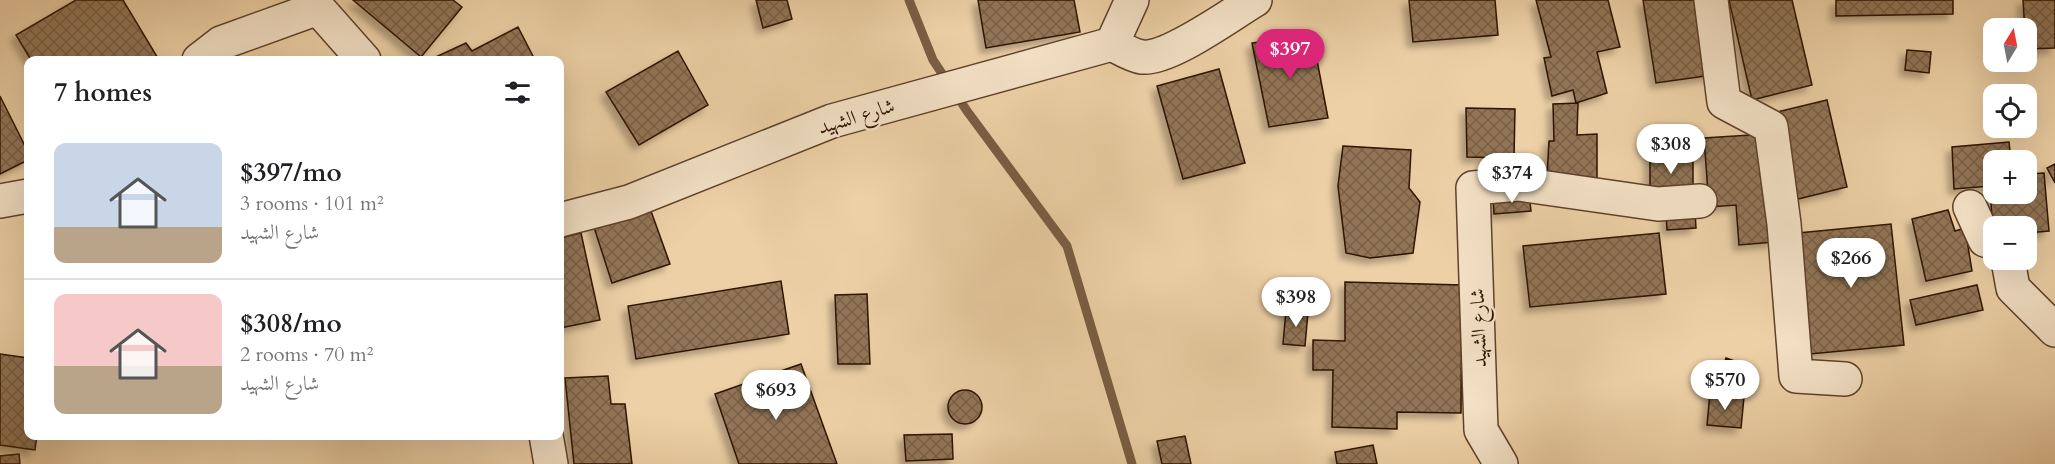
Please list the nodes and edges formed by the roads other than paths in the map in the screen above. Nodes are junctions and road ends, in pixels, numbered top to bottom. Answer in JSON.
{"nodes":[{"id":1,"x":1132,"y":0,"type":"edge"},
{"id":2,"x":1256,"y":0,"type":"edge"},
{"id":3,"x":1711,"y":0,"type":"edge"},
{"id":4,"x":310,"y":4,"type":"edge"},
{"id":5,"x":1112,"y":44,"type":"junction"},
{"id":6,"x":204,"y":56,"type":"edge"},
{"id":7,"x":360,"y":56,"type":"edge"},
{"id":8,"x":24,"y":197,"type":"edge"},
{"id":9,"x":0,"y":201,"type":"edge"},
{"id":10,"x":1700,"y":201,"type":"dead end"},
{"id":11,"x":1970,"y":207,"type":"dead end"},
{"id":12,"x":564,"y":219,"type":"edge"},
{"id":13,"x":1983,"y":236,"type":"edge"},
{"id":14,"x":2010,"y":270,"type":"edge"},
{"id":15,"x":2055,"y":330,"type":"edge"},
{"id":16,"x":1845,"y":379,"type":"dead end"},
{"id":17,"x":547,"y":440,"type":"edge"},
{"id":18,"x":551,"y":464,"type":"edge"},
{"id":19,"x":1501,"y":464,"type":"edge"}],
"edges":[{"from":1,"to":5,"type":"street"},
{"from":2,"to":5,"type":"street"},
{"from":3,"to":16,"type":"street"},
{"from":4,"to":6,"type":"street"},
{"from":4,"to":7,"type":"street"},
{"from":5,"to":12,"type":"street","name":"شارع الشهيد"},
{"from":8,"to":9,"type":"street"},
{"from":10,"to":19,"type":"street","name":"شارع الشهيد"},
{"from":11,"to":13,"type":"street"},
{"from":14,"to":15,"type":"street"},
{"from":17,"to":18,"type":"street"}]}
